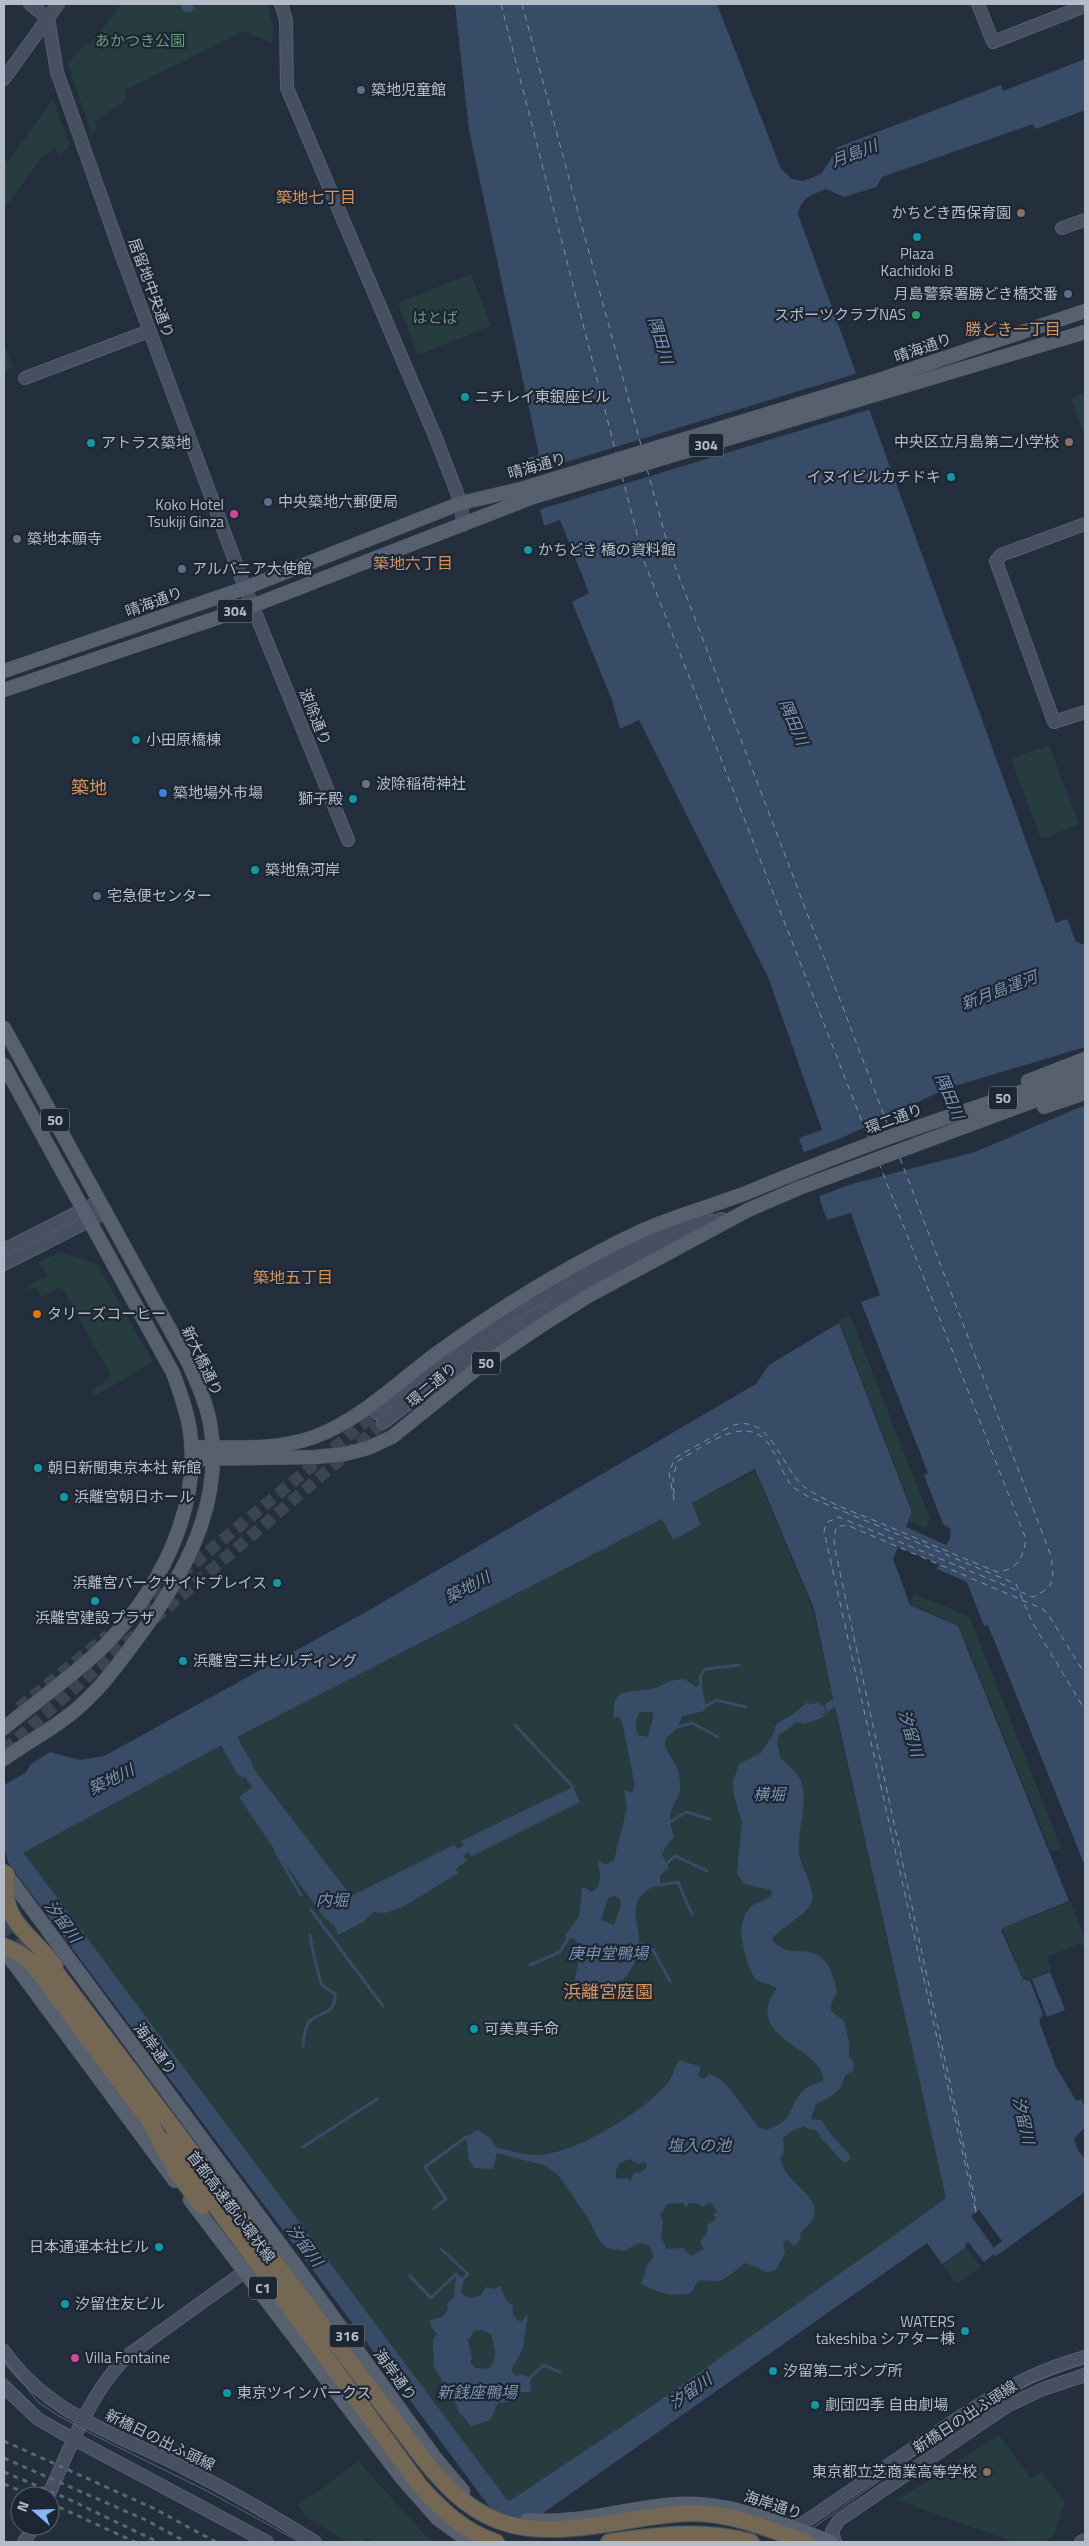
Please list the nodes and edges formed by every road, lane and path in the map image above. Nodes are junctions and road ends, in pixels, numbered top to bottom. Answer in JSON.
{"nodes":[{"id":1,"x":30,"y":4,"type":"edge"},
{"id":2,"x":58,"y":4,"type":"edge"},
{"id":3,"x":281,"y":4,"type":"edge"},
{"id":4,"x":978,"y":4,"type":"edge"},
{"id":5,"x":1085,"y":6,"type":"edge"},
{"id":6,"x":48,"y":18,"type":"junction"},
{"id":7,"x":4,"y":79,"type":"edge"},
{"id":8,"x":1085,"y":220,"type":"edge"},
{"id":9,"x":1062,"y":228,"type":"dead end"},
{"id":10,"x":1085,"y":311,"type":"edge"},
{"id":11,"x":149,"y":331,"type":"junction"},
{"id":12,"x":1085,"y":332,"type":"edge"},
{"id":13,"x":25,"y":378,"type":"dead end"},
{"id":14,"x":877,"y":387,"type":"junction"},
{"id":15,"x":532,"y":491,"type":"junction"},
{"id":16,"x":461,"y":503,"type":"junction"},
{"id":17,"x":1085,"y":524,"type":"edge"},
{"id":18,"x":463,"y":525,"type":"junction"},
{"id":19,"x":245,"y":588,"type":"junction"},
{"id":20,"x":252,"y":606,"type":"junction"},
{"id":21,"x":4,"y":671,"type":"edge"},
{"id":22,"x":4,"y":690,"type":"edge"},
{"id":23,"x":1085,"y":712,"type":"edge"},
{"id":24,"x":348,"y":840,"type":"dead end"},
{"id":25,"x":4,"y":1028,"type":"edge"},
{"id":26,"x":1085,"y":1059,"type":"edge"},
{"id":27,"x":4,"y":1065,"type":"edge"},
{"id":28,"x":1085,"y":1070,"type":"edge"},
{"id":29,"x":1085,"y":1082,"type":"edge"},
{"id":30,"x":1085,"y":1093,"type":"edge"},
{"id":31,"x":920,"y":1126,"type":"junction"},
{"id":32,"x":926,"y":1142,"type":"junction"},
{"id":33,"x":744,"y":1194,"type":"junction"},
{"id":34,"x":103,"y":1207,"type":"junction"},
{"id":35,"x":748,"y":1210,"type":"junction"},
{"id":36,"x":86,"y":1215,"type":"junction"},
{"id":37,"x":4,"y":1250,"type":"edge"},
{"id":38,"x":4,"y":1264,"type":"edge"},
{"id":39,"x":191,"y":1453,"type":"junction"},
{"id":40,"x":212,"y":1453,"type":"junction"},
{"id":41,"x":4,"y":1728,"type":"edge"},
{"id":42,"x":4,"y":1759,"type":"edge"},
{"id":43,"x":5,"y":1873,"type":"edge"},
{"id":44,"x":4,"y":1946,"type":"edge"},
{"id":45,"x":4,"y":1950,"type":"edge"},
{"id":46,"x":38,"y":1963,"type":"junction"},
{"id":47,"x":200,"y":2175,"type":"junction"},
{"id":48,"x":244,"y":2272,"type":"junction"},
{"id":49,"x":4,"y":2351,"type":"edge"},
{"id":50,"x":1085,"y":2357,"type":"edge"},
{"id":51,"x":1085,"y":2375,"type":"edge"},
{"id":52,"x":4,"y":2387,"type":"edge"},
{"id":53,"x":370,"y":2388,"type":"junction"},
{"id":54,"x":356,"y":2399,"type":"junction"},
{"id":55,"x":84,"y":2420,"type":"junction"},
{"id":56,"x":74,"y":2440,"type":"junction"},
{"id":57,"x":53,"y":2486,"type":"edge"},
{"id":58,"x":791,"y":2527,"type":"junction"},
{"id":59,"x":1085,"y":2540,"type":"edge"},
{"id":60,"x":267,"y":2542,"type":"edge"},
{"id":61,"x":315,"y":2542,"type":"edge"},
{"id":62,"x":470,"y":2542,"type":"edge"},
{"id":63,"x":496,"y":2542,"type":"edge"},
{"id":64,"x":609,"y":2542,"type":"edge"},
{"id":65,"x":751,"y":2542,"type":"edge"},
{"id":66,"x":805,"y":2542,"type":"edge"},
{"id":67,"x":833,"y":2542,"type":"edge"},
{"id":68,"x":1082,"y":2542,"type":"edge"}],
"edges":[{"from":1,"to":6,"type":"street"},
{"from":2,"to":6,"type":"street"},
{"from":3,"to":16,"type":"street"},
{"from":4,"to":5,"type":"street"},
{"from":6,"to":7,"type":"street"},
{"from":6,"to":11,"type":"street","name":"居留地中央通り"},
{"from":8,"to":9,"type":"street"},
{"from":10,"to":14,"type":"main road","name":"晴海通り","number":"304"},
{"from":11,"to":13,"type":"street"},
{"from":11,"to":19,"type":"street","name":"居留地中央通り"},
{"from":12,"to":14,"type":"main road","name":"晴海通り","number":"304"},
{"from":14,"to":15,"type":"main road","name":"晴海通り","number":"304"},
{"from":15,"to":16,"type":"main road","name":"晴海通り","number":"304"},
{"from":15,"to":18,"type":"main road","name":"晴海通り","number":"304"},
{"from":16,"to":18,"type":"street"},
{"from":16,"to":19,"type":"main road","name":"晴海通り","number":"304"},
{"from":17,"to":23,"type":"street"},
{"from":18,"to":20,"type":"main road","name":"晴海通り","number":"304"},
{"from":19,"to":20,"type":"street","name":"居留地中央通り"},
{"from":19,"to":21,"type":"main road","name":"晴海通り","number":"304"},
{"from":20,"to":22,"type":"main road","name":"晴海通り","number":"304"},
{"from":20,"to":24,"type":"street","name":"波除通り"},
{"from":25,"to":34,"type":"main road","name":"新大橋通り","number":"50"},
{"from":26,"to":31,"type":"main road","number":"50"},
{"from":27,"to":36,"type":"main road","number":"50"},
{"from":28,"to":31,"type":"main road","name":"環二通り","number":"50"},
{"from":29,"to":32,"type":"main road","name":"環二通り","number":"50"},
{"from":30,"to":32,"type":"main road","number":"50"},
{"from":31,"to":33,"type":"main road","name":"環二通り","number":"50"},
{"from":32,"to":35,"type":"main road","name":"環二通り","number":"50"},
{"from":33,"to":35,"type":"street","name":"環二通り"},
{"from":33,"to":40,"type":"main road","name":"環二通り","number":"50"},
{"from":34,"to":36,"type":"street"},
{"from":34,"to":40,"type":"main road","name":"新大橋通り","number":"50"},
{"from":35,"to":40,"type":"main road","name":"環二通り","number":"50"},
{"from":36,"to":37,"type":"street"},
{"from":36,"to":38,"type":"street"},
{"from":36,"to":39,"type":"main road","number":"50"},
{"from":39,"to":40,"type":"main road","name":"環二通り","number":"50"},
{"from":39,"to":41,"type":"main road","number":"50"},
{"from":40,"to":42,"type":"main road","name":"新大橋通り","number":"50"},
{"from":43,"to":53,"type":"highway","number":"C1"},
{"from":43,"to":58,"type":"main road","name":"海岸通り","number":"316"},
{"from":44,"to":46,"type":"highway"},
{"from":45,"to":48,"type":"main road","number":"316"},
{"from":46,"to":47,"type":"highway","name":"首都高速都心環状線"},
{"from":46,"to":54,"type":"highway","number":"C1"},
{"from":47,"to":53,"type":"highway","name":"首都高速都心環状線","number":"C1"},
{"from":47,"to":54,"type":"highway","name":"首都高速都心環状線","number":"C1"},
{"from":48,"to":55,"type":"street"},
{"from":48,"to":62,"type":"main road","number":"316"},
{"from":49,"to":55,"type":"street","name":"新橋日の出ふ頭線"},
{"from":50,"to":58,"type":"street","name":"新橋日の出ふ頭線"},
{"from":51,"to":67,"type":"street","name":"新橋日の出ふ頭線"},
{"from":52,"to":56,"type":"street"},
{"from":53,"to":66,"type":"highway","name":"首都高速都心環状線","number":"C1"},
{"from":54,"to":63,"type":"highway","name":"首都高速都心環状線","number":"C1"},
{"from":55,"to":56,"type":"street"},
{"from":55,"to":61,"type":"street","name":"新橋日の出ふ頭線"},
{"from":56,"to":57,"type":"street"},
{"from":56,"to":60,"type":"street"},
{"from":58,"to":67,"type":"main road","name":"海岸通り","number":"316"},
{"from":59,"to":68,"type":"street"},
{"from":64,"to":65,"type":"highway"}]}
